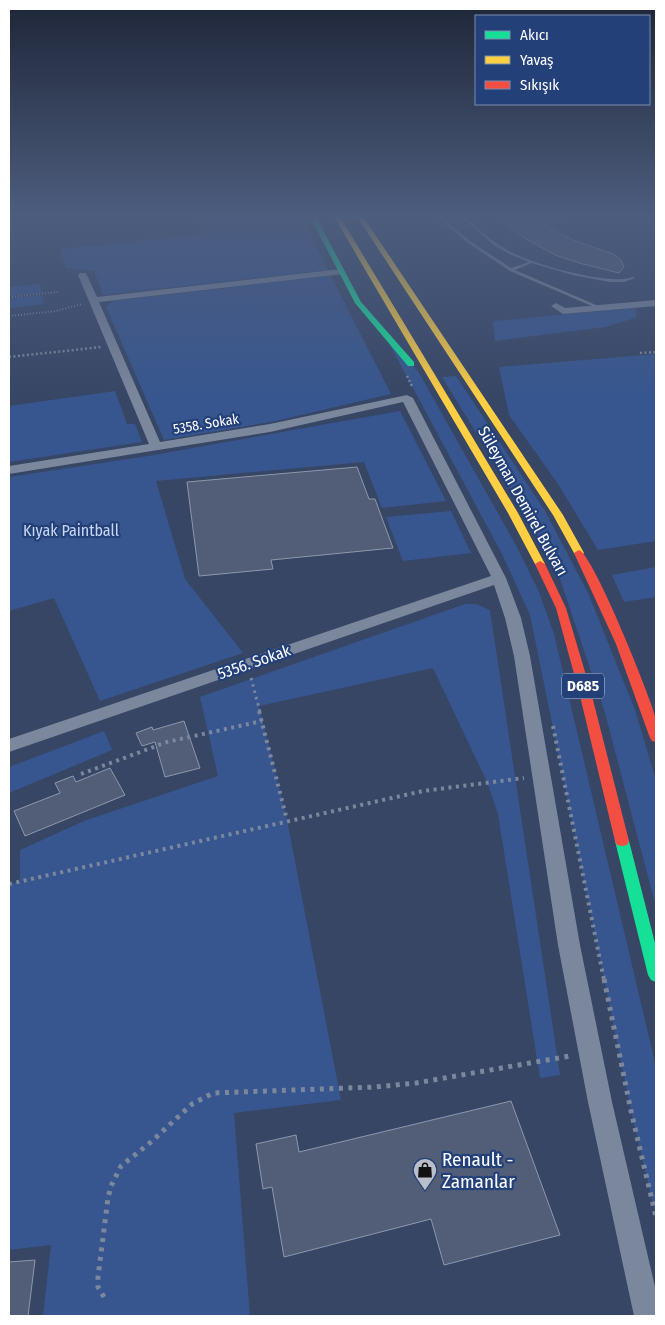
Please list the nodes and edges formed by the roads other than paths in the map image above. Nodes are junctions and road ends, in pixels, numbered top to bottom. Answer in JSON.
{"nodes":[{"id":1,"x":84,"y":277,"type":"edge"},
{"id":2,"x":299,"y":277,"type":"edge"},
{"id":3,"x":344,"y":277,"type":"edge"},
{"id":4,"x":373,"y":277,"type":"edge"},
{"id":5,"x":400,"y":277,"type":"edge"},
{"id":6,"x":527,"y":277,"type":"edge"},
{"id":7,"x":594,"y":277,"type":"edge"},
{"id":8,"x":634,"y":278,"type":"dead end"},
{"id":9,"x":656,"y":297,"type":"edge"},
{"id":10,"x":95,"y":300,"type":"junction"},
{"id":11,"x":589,"y":303,"type":"junction"},
{"id":12,"x":656,"y":303,"type":"edge"},
{"id":13,"x":601,"y":308,"type":"junction"},
{"id":14,"x":437,"y":309,"type":"dead end"},
{"id":15,"x":450,"y":353,"type":"junction"},
{"id":16,"x":407,"y":398,"type":"joint"},
{"id":17,"x":457,"y":418,"type":"junction"},
{"id":18,"x":156,"y":447,"type":"junction"},
{"id":19,"x":9,"y":470,"type":"edge"},
{"id":20,"x":499,"y":578,"type":"junction"},
{"id":21,"x":656,"y":738,"type":"edge"},
{"id":22,"x":9,"y":746,"type":"edge"},
{"id":23,"x":656,"y":975,"type":"edge"},
{"id":24,"x":648,"y":1316,"type":"edge"}],
"edges":[{"from":1,"to":10,"type":"street"},
{"from":2,"to":10,"type":"street"},
{"from":3,"to":17,"type":"highway"},
{"from":4,"to":17,"type":"highway","name":"Süleyman Demirel Bulvarı","number":"D685"},
{"from":5,"to":15,"type":"highway","name":"Süleyman Demirel Bulvarı"},
{"from":6,"to":11,"type":"lane"},
{"from":7,"to":8,"type":"lane"},
{"from":9,"to":11,"type":"street"},
{"from":10,"to":18,"type":"street"},
{"from":11,"to":13,"type":"lane"},
{"from":11,"to":13,"type":"street"},
{"from":12,"to":13,"type":"street"},
{"from":14,"to":15,"type":"highway"},
{"from":15,"to":21,"type":"highway","name":"Süleyman Demirel Bulvarı"},
{"from":16,"to":18,"type":"street","name":"5358. Sokak"},
{"from":16,"to":20,"type":"street"},
{"from":17,"to":23,"type":"highway","name":"Süleyman Demirel Bulvarı","number":"D685"},
{"from":18,"to":19,"type":"street","name":"5358. Sokak"},
{"from":20,"to":22,"type":"street","name":"5356. Sokak"},
{"from":20,"to":24,"type":"street"}]}
